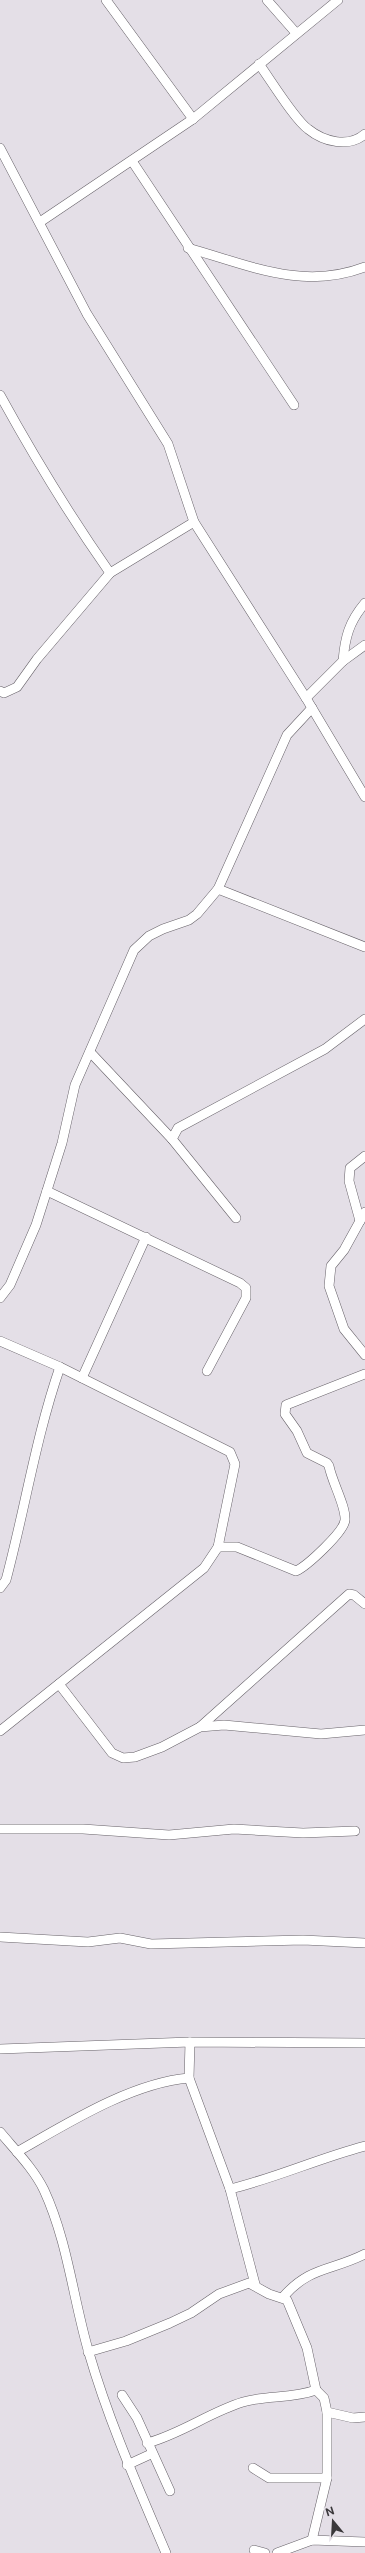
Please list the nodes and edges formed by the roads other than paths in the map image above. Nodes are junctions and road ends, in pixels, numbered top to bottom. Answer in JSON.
{"nodes":[{"id":1,"x":106,"y":0,"type":"edge"},
{"id":2,"x":267,"y":0,"type":"edge"},
{"id":3,"x":338,"y":0,"type":"edge"},
{"id":4,"x":296,"y":33,"type":"junction"},
{"id":5,"x":259,"y":64,"type":"junction"},
{"id":6,"x":193,"y":119,"type":"junction"},
{"id":7,"x":365,"y":134,"type":"edge"},
{"id":8,"x":0,"y":148,"type":"edge"},
{"id":9,"x":132,"y":161,"type":"junction"},
{"id":10,"x":40,"y":222,"type":"junction"},
{"id":11,"x":188,"y":248,"type":"junction"},
{"id":12,"x":365,"y":267,"type":"edge"},
{"id":13,"x":0,"y":395,"type":"edge"},
{"id":14,"x":294,"y":405,"type":"dead end"},
{"id":15,"x":194,"y":522,"type":"junction"},
{"id":16,"x":110,"y":573,"type":"junction"},
{"id":17,"x":365,"y":603,"type":"edge"},
{"id":18,"x":365,"y":645,"type":"edge"},
{"id":19,"x":343,"y":661,"type":"junction"},
{"id":20,"x":0,"y":691,"type":"edge"},
{"id":21,"x":306,"y":698,"type":"junction"},
{"id":22,"x":312,"y":708,"type":"junction"},
{"id":23,"x":365,"y":797,"type":"edge"},
{"id":24,"x":218,"y":889,"type":"junction"},
{"id":25,"x":365,"y":947,"type":"edge"},
{"id":26,"x":365,"y":1019,"type":"edge"},
{"id":27,"x":90,"y":1052,"type":"junction"},
{"id":28,"x":172,"y":1139,"type":"junction"},
{"id":29,"x":365,"y":1156,"type":"edge"},
{"id":30,"x":47,"y":1191,"type":"junction"},
{"id":31,"x":365,"y":1212,"type":"edge"},
{"id":32,"x":236,"y":1218,"type":"dead end"},
{"id":33,"x":360,"y":1221,"type":"junction"},
{"id":34,"x":146,"y":1237,"type":"junction"},
{"id":35,"x":0,"y":1298,"type":"edge"},
{"id":36,"x":0,"y":1341,"type":"edge"},
{"id":37,"x":365,"y":1355,"type":"edge"},
{"id":38,"x":60,"y":1367,"type":"junction"},
{"id":39,"x":206,"y":1371,"type":"dead end"},
{"id":40,"x":365,"y":1374,"type":"edge"},
{"id":41,"x":82,"y":1378,"type":"junction"},
{"id":42,"x":218,"y":1547,"type":"junction"},
{"id":43,"x":0,"y":1588,"type":"edge"},
{"id":44,"x":365,"y":1604,"type":"edge"},
{"id":45,"x":59,"y":1684,"type":"junction"},
{"id":46,"x":200,"y":1727,"type":"junction"},
{"id":47,"x":365,"y":1730,"type":"edge"},
{"id":48,"x":0,"y":1731,"type":"edge"},
{"id":49,"x":0,"y":1829,"type":"edge"},
{"id":50,"x":355,"y":1831,"type":"dead end"},
{"id":51,"x":0,"y":1937,"type":"edge"},
{"id":52,"x":365,"y":1943,"type":"edge"},
{"id":53,"x":190,"y":2042,"type":"junction"},
{"id":54,"x":365,"y":2043,"type":"edge"},
{"id":55,"x":0,"y":2049,"type":"edge"},
{"id":56,"x":189,"y":2078,"type":"junction"},
{"id":57,"x":0,"y":2132,"type":"edge"},
{"id":58,"x":365,"y":2146,"type":"edge"},
{"id":59,"x":17,"y":2152,"type":"junction"},
{"id":60,"x":230,"y":2189,"type":"junction"},
{"id":61,"x":365,"y":2254,"type":"edge"},
{"id":62,"x":255,"y":2284,"type":"junction"},
{"id":63,"x":284,"y":2297,"type":"junction"},
{"id":64,"x":88,"y":2352,"type":"junction"},
{"id":65,"x":316,"y":2390,"type":"junction"},
{"id":66,"x":122,"y":2395,"type":"dead end"},
{"id":67,"x":327,"y":2412,"type":"junction"},
{"id":68,"x":365,"y":2417,"type":"edge"},
{"id":69,"x":147,"y":2443,"type":"junction"},
{"id":70,"x":151,"y":2454,"type":"junction"},
{"id":71,"x":127,"y":2464,"type":"junction"},
{"id":72,"x":253,"y":2468,"type":"dead end"},
{"id":73,"x":327,"y":2478,"type":"junction"},
{"id":74,"x":170,"y":2491,"type":"dead end"},
{"id":75,"x":312,"y":2540,"type":"junction"},
{"id":76,"x":365,"y":2542,"type":"edge"},
{"id":77,"x":254,"y":2550,"type":"dead end"},
{"id":78,"x":166,"y":2553,"type":"edge"},
{"id":79,"x":265,"y":2553,"type":"edge"},
{"id":80,"x":278,"y":2553,"type":"edge"}],
"edges":[{"from":1,"to":6,"type":"street"},
{"from":2,"to":4,"type":"street"},
{"from":3,"to":4,"type":"street"},
{"from":4,"to":5,"type":"street"},
{"from":5,"to":6,"type":"street"},
{"from":5,"to":7,"type":"street"},
{"from":6,"to":9,"type":"street"},
{"from":8,"to":10,"type":"street"},
{"from":9,"to":10,"type":"street"},
{"from":9,"to":11,"type":"street"},
{"from":10,"to":15,"type":"street"},
{"from":11,"to":12,"type":"street"},
{"from":11,"to":14,"type":"street"},
{"from":13,"to":16,"type":"street"},
{"from":15,"to":16,"type":"street"},
{"from":15,"to":21,"type":"street"},
{"from":16,"to":20,"type":"street"},
{"from":17,"to":19,"type":"street"},
{"from":18,"to":19,"type":"street"},
{"from":19,"to":21,"type":"street"},
{"from":21,"to":22,"type":"street"},
{"from":22,"to":23,"type":"street"},
{"from":22,"to":24,"type":"street"},
{"from":24,"to":25,"type":"street"},
{"from":24,"to":27,"type":"street"},
{"from":26,"to":28,"type":"street"},
{"from":27,"to":28,"type":"street"},
{"from":27,"to":30,"type":"street"},
{"from":28,"to":32,"type":"street"},
{"from":29,"to":33,"type":"street"},
{"from":30,"to":34,"type":"street"},
{"from":30,"to":35,"type":"street"},
{"from":31,"to":33,"type":"street"},
{"from":33,"to":37,"type":"street"},
{"from":34,"to":39,"type":"street"},
{"from":34,"to":41,"type":"street"},
{"from":36,"to":38,"type":"street"},
{"from":38,"to":41,"type":"street"},
{"from":38,"to":43,"type":"street"},
{"from":40,"to":42,"type":"street"},
{"from":41,"to":42,"type":"street"},
{"from":42,"to":45,"type":"street"},
{"from":44,"to":46,"type":"street"},
{"from":45,"to":46,"type":"street"},
{"from":45,"to":48,"type":"street"},
{"from":46,"to":47,"type":"street"},
{"from":49,"to":50,"type":"street"},
{"from":51,"to":52,"type":"street"},
{"from":53,"to":54,"type":"street"},
{"from":53,"to":55,"type":"street"},
{"from":53,"to":56,"type":"street"},
{"from":56,"to":59,"type":"street"},
{"from":56,"to":60,"type":"street"},
{"from":57,"to":59,"type":"street"},
{"from":58,"to":60,"type":"street"},
{"from":59,"to":64,"type":"street"},
{"from":60,"to":62,"type":"street"},
{"from":61,"to":63,"type":"street"},
{"from":62,"to":63,"type":"street"},
{"from":62,"to":64,"type":"street"},
{"from":63,"to":65,"type":"street"},
{"from":64,"to":71,"type":"street"},
{"from":65,"to":67,"type":"street"},
{"from":65,"to":69,"type":"street"},
{"from":66,"to":69,"type":"street"},
{"from":67,"to":68,"type":"street"},
{"from":67,"to":73,"type":"street"},
{"from":69,"to":70,"type":"street"},
{"from":70,"to":71,"type":"street"},
{"from":70,"to":74,"type":"street"},
{"from":71,"to":78,"type":"street"},
{"from":72,"to":73,"type":"street"},
{"from":73,"to":75,"type":"street"},
{"from":75,"to":76,"type":"street"},
{"from":75,"to":80,"type":"street"},
{"from":77,"to":79,"type":"street"}]}
